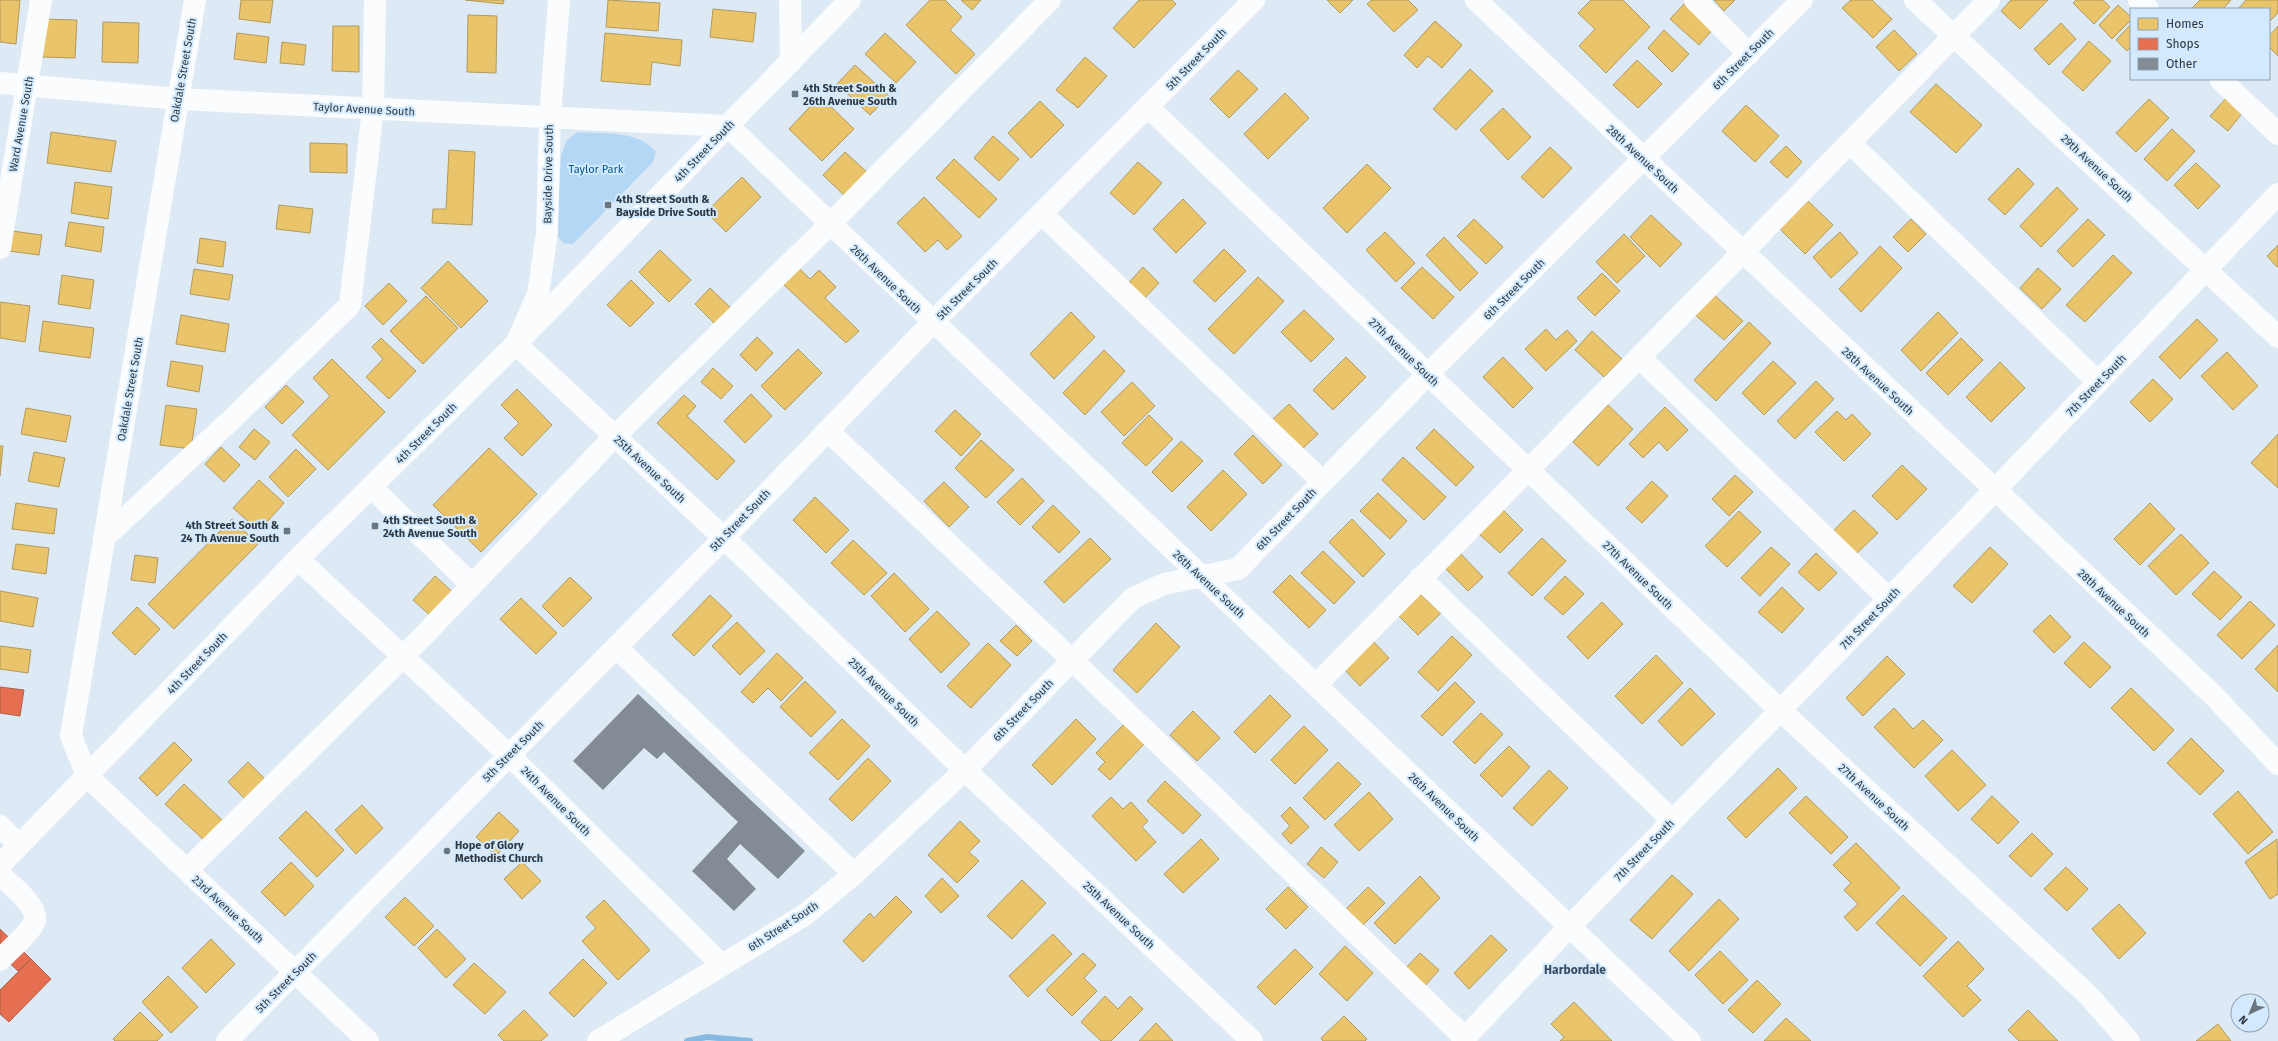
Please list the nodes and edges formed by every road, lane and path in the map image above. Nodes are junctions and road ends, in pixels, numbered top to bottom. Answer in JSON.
{"nodes":[{"id":1,"x":41,"y":0,"type":"edge"},
{"id":2,"x":195,"y":0,"type":"edge"},
{"id":3,"x":375,"y":0,"type":"edge"},
{"id":4,"x":559,"y":0,"type":"edge"},
{"id":5,"x":790,"y":0,"type":"edge"},
{"id":6,"x":850,"y":0,"type":"edge"},
{"id":7,"x":1050,"y":0,"type":"edge"},
{"id":8,"x":1254,"y":0,"type":"edge"},
{"id":9,"x":1476,"y":0,"type":"edge"},
{"id":10,"x":1695,"y":0,"type":"edge"},
{"id":11,"x":1802,"y":0,"type":"edge"},
{"id":12,"x":1915,"y":0,"type":"edge"},
{"id":13,"x":1989,"y":0,"type":"edge"},
{"id":14,"x":2138,"y":0,"type":"edge"},
{"id":15,"x":2147,"y":8,"type":"edge"},
{"id":16,"x":1954,"y":36,"type":"junction"},
{"id":17,"x":1749,"y":54,"type":"junction"},
{"id":18,"x":791,"y":62,"type":"junction"},
{"id":19,"x":2221,"y":80,"type":"edge"},
{"id":20,"x":0,"y":83,"type":"edge"},
{"id":21,"x":28,"y":86,"type":"junction"},
{"id":22,"x":179,"y":99,"type":"junction"},
{"id":23,"x":1148,"y":108,"type":"junction"},
{"id":24,"x":373,"y":110,"type":"junction"},
{"id":25,"x":550,"y":117,"type":"junction"},
{"id":26,"x":728,"y":126,"type":"junction"},
{"id":27,"x":2278,"y":134,"type":"edge"},
{"id":28,"x":1850,"y":143,"type":"junction"},
{"id":29,"x":1643,"y":160,"type":"junction"},
{"id":30,"x":2278,"y":194,"type":"edge"},
{"id":31,"x":1042,"y":214,"type":"junction"},
{"id":32,"x":830,"y":224,"type":"junction"},
{"id":33,"x":0,"y":248,"type":"edge"},
{"id":34,"x":1742,"y":253,"type":"junction"},
{"id":35,"x":2206,"y":269,"type":"junction"},
{"id":36,"x":932,"y":323,"type":"junction"},
{"id":37,"x":2278,"y":337,"type":"edge"},
{"id":38,"x":516,"y":344,"type":"junction"},
{"id":39,"x":1639,"y":357,"type":"junction"},
{"id":40,"x":1428,"y":375,"type":"junction"},
{"id":41,"x":2098,"y":382,"type":"junction"},
{"id":42,"x":828,"y":431,"type":"junction"},
{"id":43,"x":615,"y":436,"type":"junction"},
{"id":44,"x":1527,"y":469,"type":"junction"},
{"id":45,"x":1323,"y":482,"type":"junction"},
{"id":46,"x":371,"y":487,"type":"junction"},
{"id":47,"x":1994,"y":491,"type":"junction"},
{"id":48,"x":104,"y":538,"type":"junction"},
{"id":49,"x":724,"y":538,"type":"junction"},
{"id":50,"x":298,"y":559,"type":"junction"},
{"id":51,"x":1199,"y":576,"type":"junction"},
{"id":52,"x":1420,"y":578,"type":"junction"},
{"id":53,"x":472,"y":585,"type":"junction"},
{"id":54,"x":1889,"y":599,"type":"junction"},
{"id":55,"x":616,"y":647,"type":"junction"},
{"id":56,"x":403,"y":657,"type":"junction"},
{"id":57,"x":1072,"y":660,"type":"junction"},
{"id":58,"x":1316,"y":684,"type":"junction"},
{"id":59,"x":1780,"y":710,"type":"junction"},
{"id":60,"x":509,"y":755,"type":"junction"},
{"id":61,"x":2278,"y":764,"type":"edge"},
{"id":62,"x":964,"y":770,"type":"junction"},
{"id":63,"x":87,"y":776,"type":"junction"},
{"id":64,"x":1673,"y":821,"type":"junction"},
{"id":65,"x":0,"y":826,"type":"edge"},
{"id":66,"x":19,"y":845,"type":"junction"},
{"id":67,"x":0,"y":865,"type":"edge"},
{"id":68,"x":187,"y":870,"type":"junction"},
{"id":69,"x":854,"y":874,"type":"junction"},
{"id":70,"x":0,"y":875,"type":"edge"},
{"id":71,"x":1570,"y":926,"type":"junction"},
{"id":72,"x":0,"y":960,"type":"edge"},
{"id":73,"x":722,"y":965,"type":"junction"},
{"id":74,"x":296,"y":973,"type":"junction"},
{"id":75,"x":1464,"y":1039,"type":"edge"},
{"id":76,"x":227,"y":1041,"type":"edge"},
{"id":77,"x":368,"y":1041,"type":"edge"},
{"id":78,"x":598,"y":1041,"type":"edge"},
{"id":79,"x":1252,"y":1041,"type":"edge"},
{"id":80,"x":1690,"y":1041,"type":"edge"},
{"id":81,"x":2130,"y":1041,"type":"edge"}],
"edges":[{"from":1,"to":21,"type":"street","name":"Ward Avenue South"},
{"from":2,"to":22,"type":"street","name":"Oakdale Street South"},
{"from":3,"to":24,"type":"street"},
{"from":4,"to":25,"type":"street","name":"Bayside Drive South"},
{"from":5,"to":18,"type":"street"},
{"from":6,"to":18,"type":"street","name":"4th Street South"},
{"from":7,"to":32,"type":"street"},
{"from":8,"to":23,"type":"street","name":"5th Street South"},
{"from":9,"to":29,"type":"street","name":"28th Avenue South"},
{"from":10,"to":17,"type":"street"},
{"from":11,"to":17,"type":"street","name":"6th Street South"},
{"from":12,"to":16,"type":"street","name":"29th Avenue South"},
{"from":13,"to":16,"type":"street"},
{"from":14,"to":15,"type":"street"},
{"from":16,"to":28,"type":"street"},
{"from":16,"to":35,"type":"street","name":"29th Avenue South"},
{"from":17,"to":29,"type":"street","name":"6th Street South"},
{"from":18,"to":26,"type":"street","name":"4th Street South"},
{"from":19,"to":27,"type":"street"},
{"from":20,"to":21,"type":"street","name":"Taylor Avenue South"},
{"from":21,"to":22,"type":"street","name":"Taylor Avenue South"},
{"from":21,"to":33,"type":"street","name":"Ward Avenue South"},
{"from":22,"to":24,"type":"street","name":"Taylor Avenue South"},
{"from":22,"to":48,"type":"street","name":"Oakdale Street South"},
{"from":23,"to":31,"type":"street","name":"5th Street South"},
{"from":23,"to":40,"type":"street","name":"27th Avenue South"},
{"from":24,"to":25,"type":"street","name":"Taylor Avenue South"},
{"from":24,"to":48,"type":"street"},
{"from":25,"to":26,"type":"street","name":"Taylor Avenue South"},
{"from":25,"to":38,"type":"street","name":"Bayside Drive South"},
{"from":26,"to":32,"type":"street","name":"26th Avenue South"},
{"from":26,"to":38,"type":"street","name":"4th Street South"},
{"from":28,"to":34,"type":"street"},
{"from":28,"to":41,"type":"street"},
{"from":29,"to":34,"type":"street","name":"28th Avenue South"},
{"from":29,"to":40,"type":"street","name":"6th Street South"},
{"from":30,"to":35,"type":"street","name":"7th Street South"},
{"from":31,"to":36,"type":"street","name":"5th Street South"},
{"from":31,"to":45,"type":"street"},
{"from":32,"to":36,"type":"street","name":"26th Avenue South"},
{"from":32,"to":43,"type":"street"},
{"from":34,"to":39,"type":"street"},
{"from":34,"to":47,"type":"street","name":"28th Avenue South"},
{"from":35,"to":37,"type":"street","name":"29th Avenue South"},
{"from":35,"to":41,"type":"street","name":"7th Street South"},
{"from":36,"to":42,"type":"street","name":"5th Street South"},
{"from":36,"to":51,"type":"street","name":"26th Avenue South"},
{"from":38,"to":43,"type":"street","name":"25th Avenue South"},
{"from":38,"to":46,"type":"street","name":"4th Street South"},
{"from":39,"to":44,"type":"street"},
{"from":39,"to":54,"type":"street"},
{"from":40,"to":44,"type":"street","name":"27th Avenue South"},
{"from":40,"to":45,"type":"street","name":"6th Street South"},
{"from":41,"to":47,"type":"street","name":"7th Street South"},
{"from":42,"to":49,"type":"street","name":"5th Street South"},
{"from":42,"to":57,"type":"street"},
{"from":43,"to":49,"type":"street","name":"25th Avenue South"},
{"from":43,"to":53,"type":"street"},
{"from":44,"to":52,"type":"street"},
{"from":44,"to":59,"type":"street","name":"27th Avenue South"},
{"from":45,"to":51,"type":"street","name":"6th Street South"},
{"from":46,"to":50,"type":"street","name":"4th Street South"},
{"from":46,"to":53,"type":"street"},
{"from":47,"to":54,"type":"street","name":"7th Street South"},
{"from":47,"to":61,"type":"street","name":"28th Avenue South"},
{"from":48,"to":63,"type":"street","name":"Oakdale Street South"},
{"from":49,"to":55,"type":"street","name":"5th Street South"},
{"from":49,"to":62,"type":"street","name":"25th Avenue South"},
{"from":50,"to":56,"type":"street","name":"24th Avenue South"},
{"from":50,"to":63,"type":"street","name":"4th Street South"},
{"from":51,"to":57,"type":"street","name":"6th Street South"},
{"from":51,"to":58,"type":"street","name":"26th Avenue South"},
{"from":52,"to":58,"type":"street"},
{"from":52,"to":64,"type":"street"},
{"from":53,"to":56,"type":"street"},
{"from":54,"to":59,"type":"street","name":"7th Street South"},
{"from":55,"to":60,"type":"street","name":"5th Street South"},
{"from":55,"to":69,"type":"street"},
{"from":56,"to":60,"type":"street","name":"24th Avenue South"},
{"from":56,"to":68,"type":"street"},
{"from":57,"to":62,"type":"street","name":"6th Street South"},
{"from":57,"to":75,"type":"street"},
{"from":58,"to":71,"type":"street","name":"26th Avenue South"},
{"from":59,"to":64,"type":"street","name":"7th Street South"},
{"from":59,"to":81,"type":"street","name":"27th Avenue South"},
{"from":60,"to":73,"type":"street","name":"24th Avenue South"},
{"from":60,"to":74,"type":"street","name":"5th Street South"},
{"from":62,"to":69,"type":"street","name":"6th Street South"},
{"from":62,"to":79,"type":"street","name":"25th Avenue South"},
{"from":63,"to":66,"type":"street","name":"4th Street South"},
{"from":63,"to":68,"type":"street","name":"23rd Avenue South"},
{"from":64,"to":71,"type":"street","name":"7th Street South"},
{"from":65,"to":66,"type":"street"},
{"from":66,"to":67,"type":"street","name":"4th Street South"},
{"from":68,"to":74,"type":"street","name":"23rd Avenue South"},
{"from":69,"to":73,"type":"street","name":"6th Street South"},
{"from":70,"to":72,"type":"street"},
{"from":71,"to":75,"type":"street","name":"7th Street South"},
{"from":71,"to":80,"type":"street","name":"26th Avenue South"},
{"from":73,"to":78,"type":"street","name":"6th Street South"},
{"from":74,"to":76,"type":"street","name":"5th Street South"},
{"from":74,"to":77,"type":"street","name":"23rd Avenue South"}]}
